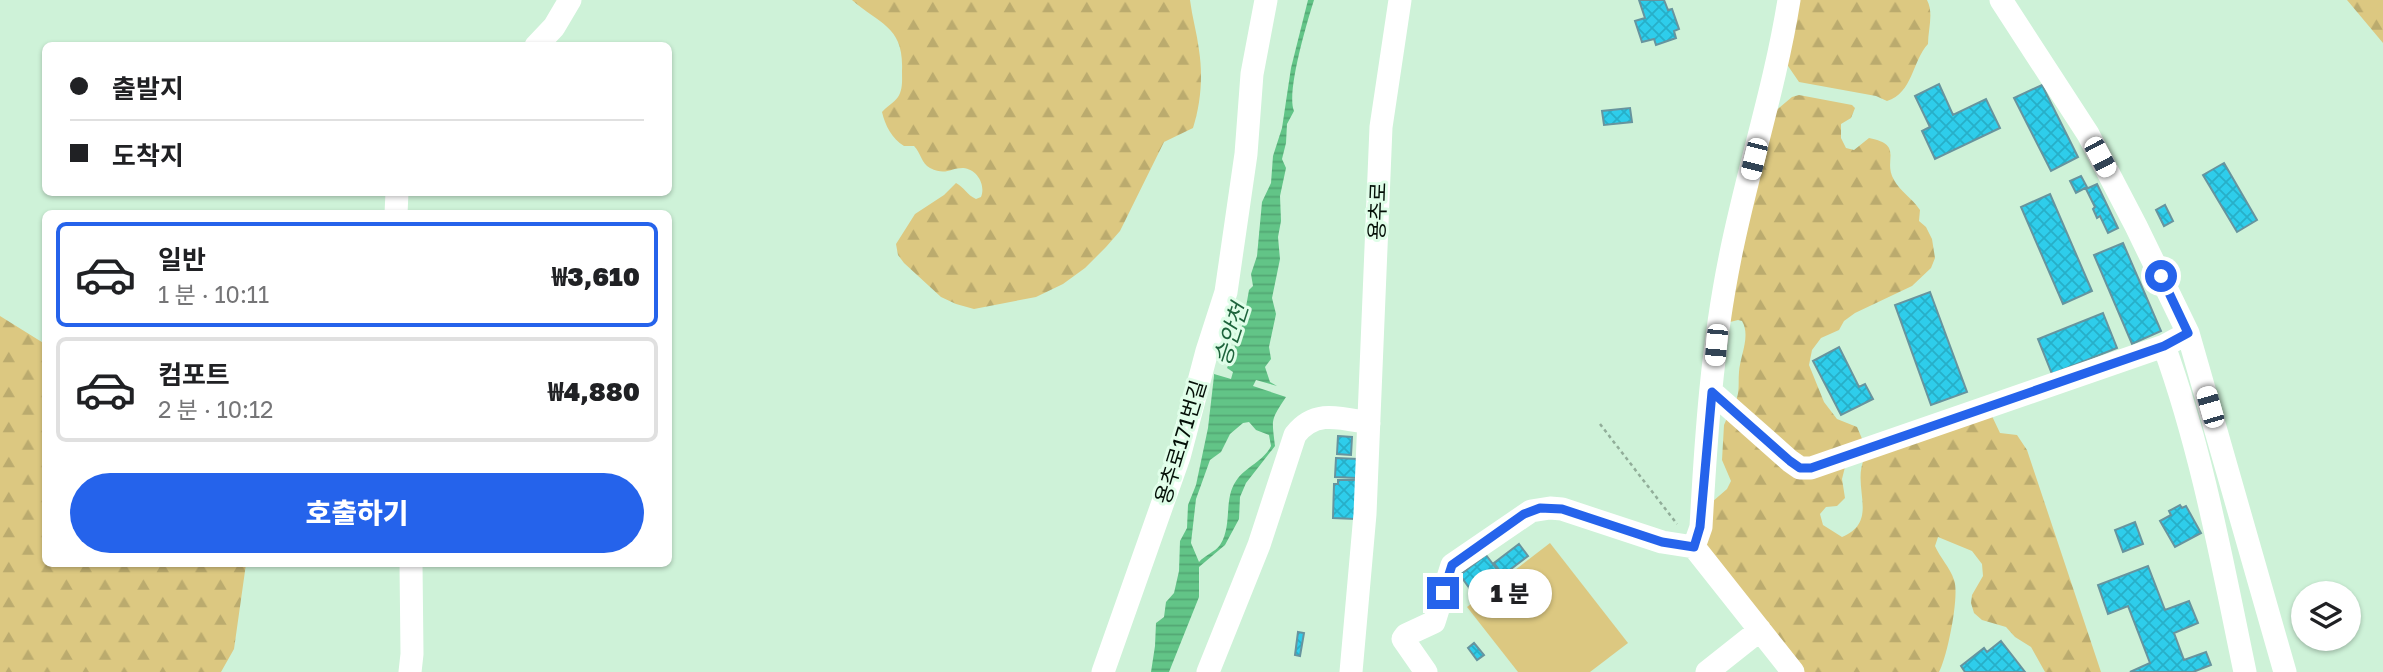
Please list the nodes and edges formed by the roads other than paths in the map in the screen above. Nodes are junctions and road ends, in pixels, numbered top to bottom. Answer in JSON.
{"nodes":[{"id":1,"x":570,"y":0,"type":"edge"},
{"id":2,"x":1266,"y":0,"type":"edge"},
{"id":3,"x":1400,"y":0,"type":"edge"},
{"id":4,"x":1789,"y":0,"type":"edge"},
{"id":5,"x":2001,"y":0,"type":"edge"},
{"id":6,"x":540,"y":42,"type":"edge"},
{"id":7,"x":2188,"y":333,"type":"junction"},
{"id":8,"x":2164,"y":346,"type":"junction"},
{"id":9,"x":1712,"y":392,"type":"junction"},
{"id":10,"x":1368,"y":423,"type":"junction"},
{"id":11,"x":1694,"y":547,"type":"junction"},
{"id":12,"x":411,"y":567,"type":"edge"},
{"id":13,"x":1760,"y":630,"type":"junction"},
{"id":14,"x":410,"y":672,"type":"edge"},
{"id":15,"x":1103,"y":672,"type":"edge"},
{"id":16,"x":1208,"y":672,"type":"edge"},
{"id":17,"x":1351,"y":672,"type":"edge"},
{"id":18,"x":1426,"y":672,"type":"edge"},
{"id":19,"x":1707,"y":672,"type":"edge"},
{"id":20,"x":1793,"y":672,"type":"edge"},
{"id":21,"x":2245,"y":672,"type":"edge"},
{"id":22,"x":2285,"y":672,"type":"edge"}],
"edges":[{"from":1,"to":6,"type":"street"},
{"from":2,"to":15,"type":"street","name":"용추로171번길"},
{"from":3,"to":10,"type":"street","name":"용추로"},
{"from":4,"to":9,"type":"street"},
{"from":5,"to":7,"type":"street"},
{"from":7,"to":8,"type":"street"},
{"from":7,"to":22,"type":"street"},
{"from":8,"to":9,"type":"street"},
{"from":8,"to":21,"type":"street"},
{"from":9,"to":11,"type":"street"},
{"from":10,"to":16,"type":"street"},
{"from":10,"to":17,"type":"street","name":"용추로"},
{"from":11,"to":13,"type":"street"},
{"from":11,"to":18,"type":"street"},
{"from":12,"to":14,"type":"street"},
{"from":13,"to":19,"type":"street"},
{"from":13,"to":20,"type":"street"}]}
